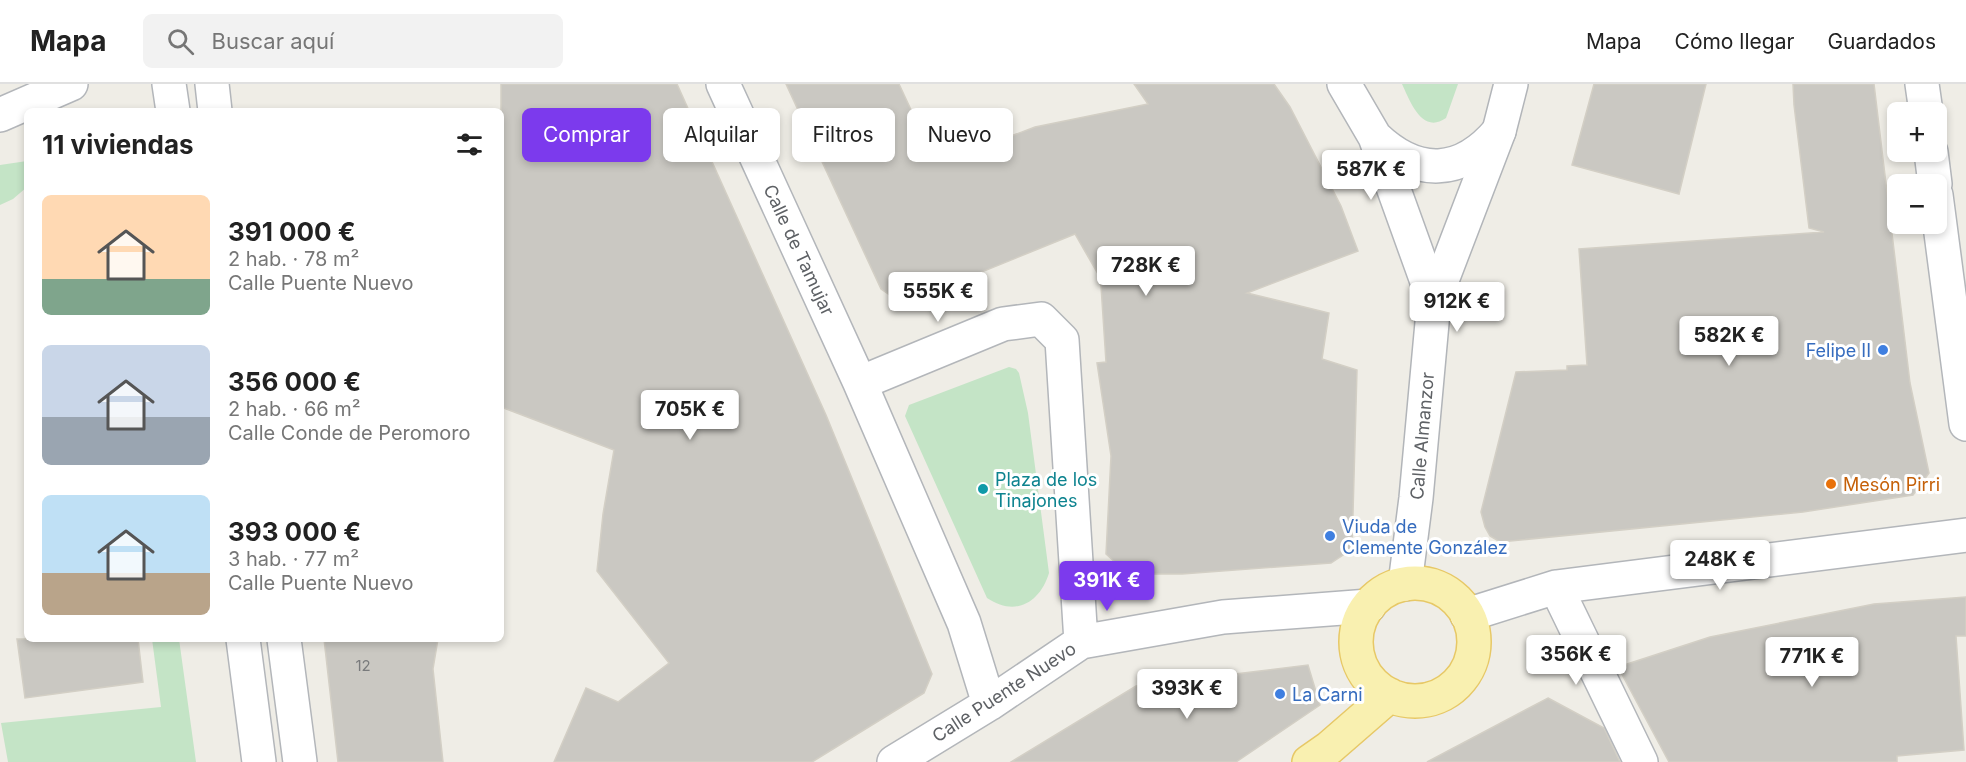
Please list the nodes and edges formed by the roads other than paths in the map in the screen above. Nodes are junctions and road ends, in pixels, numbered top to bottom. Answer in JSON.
{"nodes":[{"id":1,"x":70,"y":84,"type":"edge"},
{"id":2,"x":169,"y":84,"type":"edge"},
{"id":3,"x":212,"y":84,"type":"edge"},
{"id":4,"x":723,"y":84,"type":"edge"},
{"id":5,"x":1344,"y":84,"type":"edge"},
{"id":6,"x":1511,"y":84,"type":"edge"},
{"id":7,"x":1922,"y":84,"type":"edge"},
{"id":8,"x":1925,"y":102,"type":"edge"},
{"id":9,"x":173,"y":108,"type":"edge"},
{"id":10,"x":215,"y":108,"type":"edge"},
{"id":11,"x":0,"y":115,"type":"edge"},
{"id":12,"x":1499,"y":131,"type":"junction"},
{"id":13,"x":1375,"y":137,"type":"junction"},
{"id":14,"x":1941,"y":234,"type":"edge"},
{"id":15,"x":1434,"y":302,"type":"junction"},
{"id":16,"x":860,"y":383,"type":"junction"},
{"id":17,"x":1966,"y":424,"type":"edge"},
{"id":18,"x":1966,"y":535,"type":"edge"},
{"id":19,"x":1405,"y":584,"type":"junction"},
{"id":20,"x":1556,"y":587,"type":"junction"},
{"id":21,"x":1369,"y":606,"type":"junction"},
{"id":22,"x":1467,"y":615,"type":"junction"},
{"id":23,"x":243,"y":642,"type":"edge"},
{"id":24,"x":284,"y":642,"type":"edge"},
{"id":25,"x":1081,"y":642,"type":"junction"},
{"id":26,"x":1390,"y":695,"type":"junction"},
{"id":27,"x":989,"y":704,"type":"junction"},
{"id":28,"x":260,"y":762,"type":"edge"},
{"id":29,"x":300,"y":762,"type":"edge"},
{"id":30,"x":894,"y":762,"type":"edge"},
{"id":31,"x":1309,"y":762,"type":"edge"},
{"id":32,"x":1641,"y":762,"type":"edge"}],
"edges":[{"from":1,"to":11,"type":"street"},
{"from":2,"to":9,"type":"street"},
{"from":3,"to":10,"type":"street"},
{"from":4,"to":16,"type":"street","name":"Calle de Tamujar"},
{"from":5,"to":13,"type":"street"},
{"from":6,"to":12,"type":"street","name":"Calle Almanzor"},
{"from":7,"to":8,"type":"street"},
{"from":12,"to":13,"type":"street"},
{"from":12,"to":15,"type":"street","name":"Calle Almanzor"},
{"from":13,"to":15,"type":"street"},
{"from":14,"to":17,"type":"street"},
{"from":15,"to":19,"type":"street","name":"Calle Almanzor"},
{"from":16,"to":25,"type":"street"},
{"from":16,"to":27,"type":"street"},
{"from":18,"to":20,"type":"street"},
{"from":19,"to":21,"type":"main road"},
{"from":19,"to":22,"type":"main road"},
{"from":20,"to":22,"type":"street"},
{"from":20,"to":32,"type":"street"},
{"from":21,"to":25,"type":"street","name":"Calle Puente Nuevo"},
{"from":21,"to":26,"type":"main road"},
{"from":22,"to":26,"type":"main road"},
{"from":23,"to":28,"type":"street"},
{"from":24,"to":29,"type":"street"},
{"from":25,"to":27,"type":"street","name":"Calle Puente Nuevo"},
{"from":26,"to":31,"type":"main road"},
{"from":27,"to":30,"type":"street","name":"Calle Puente Nuevo"}]}
